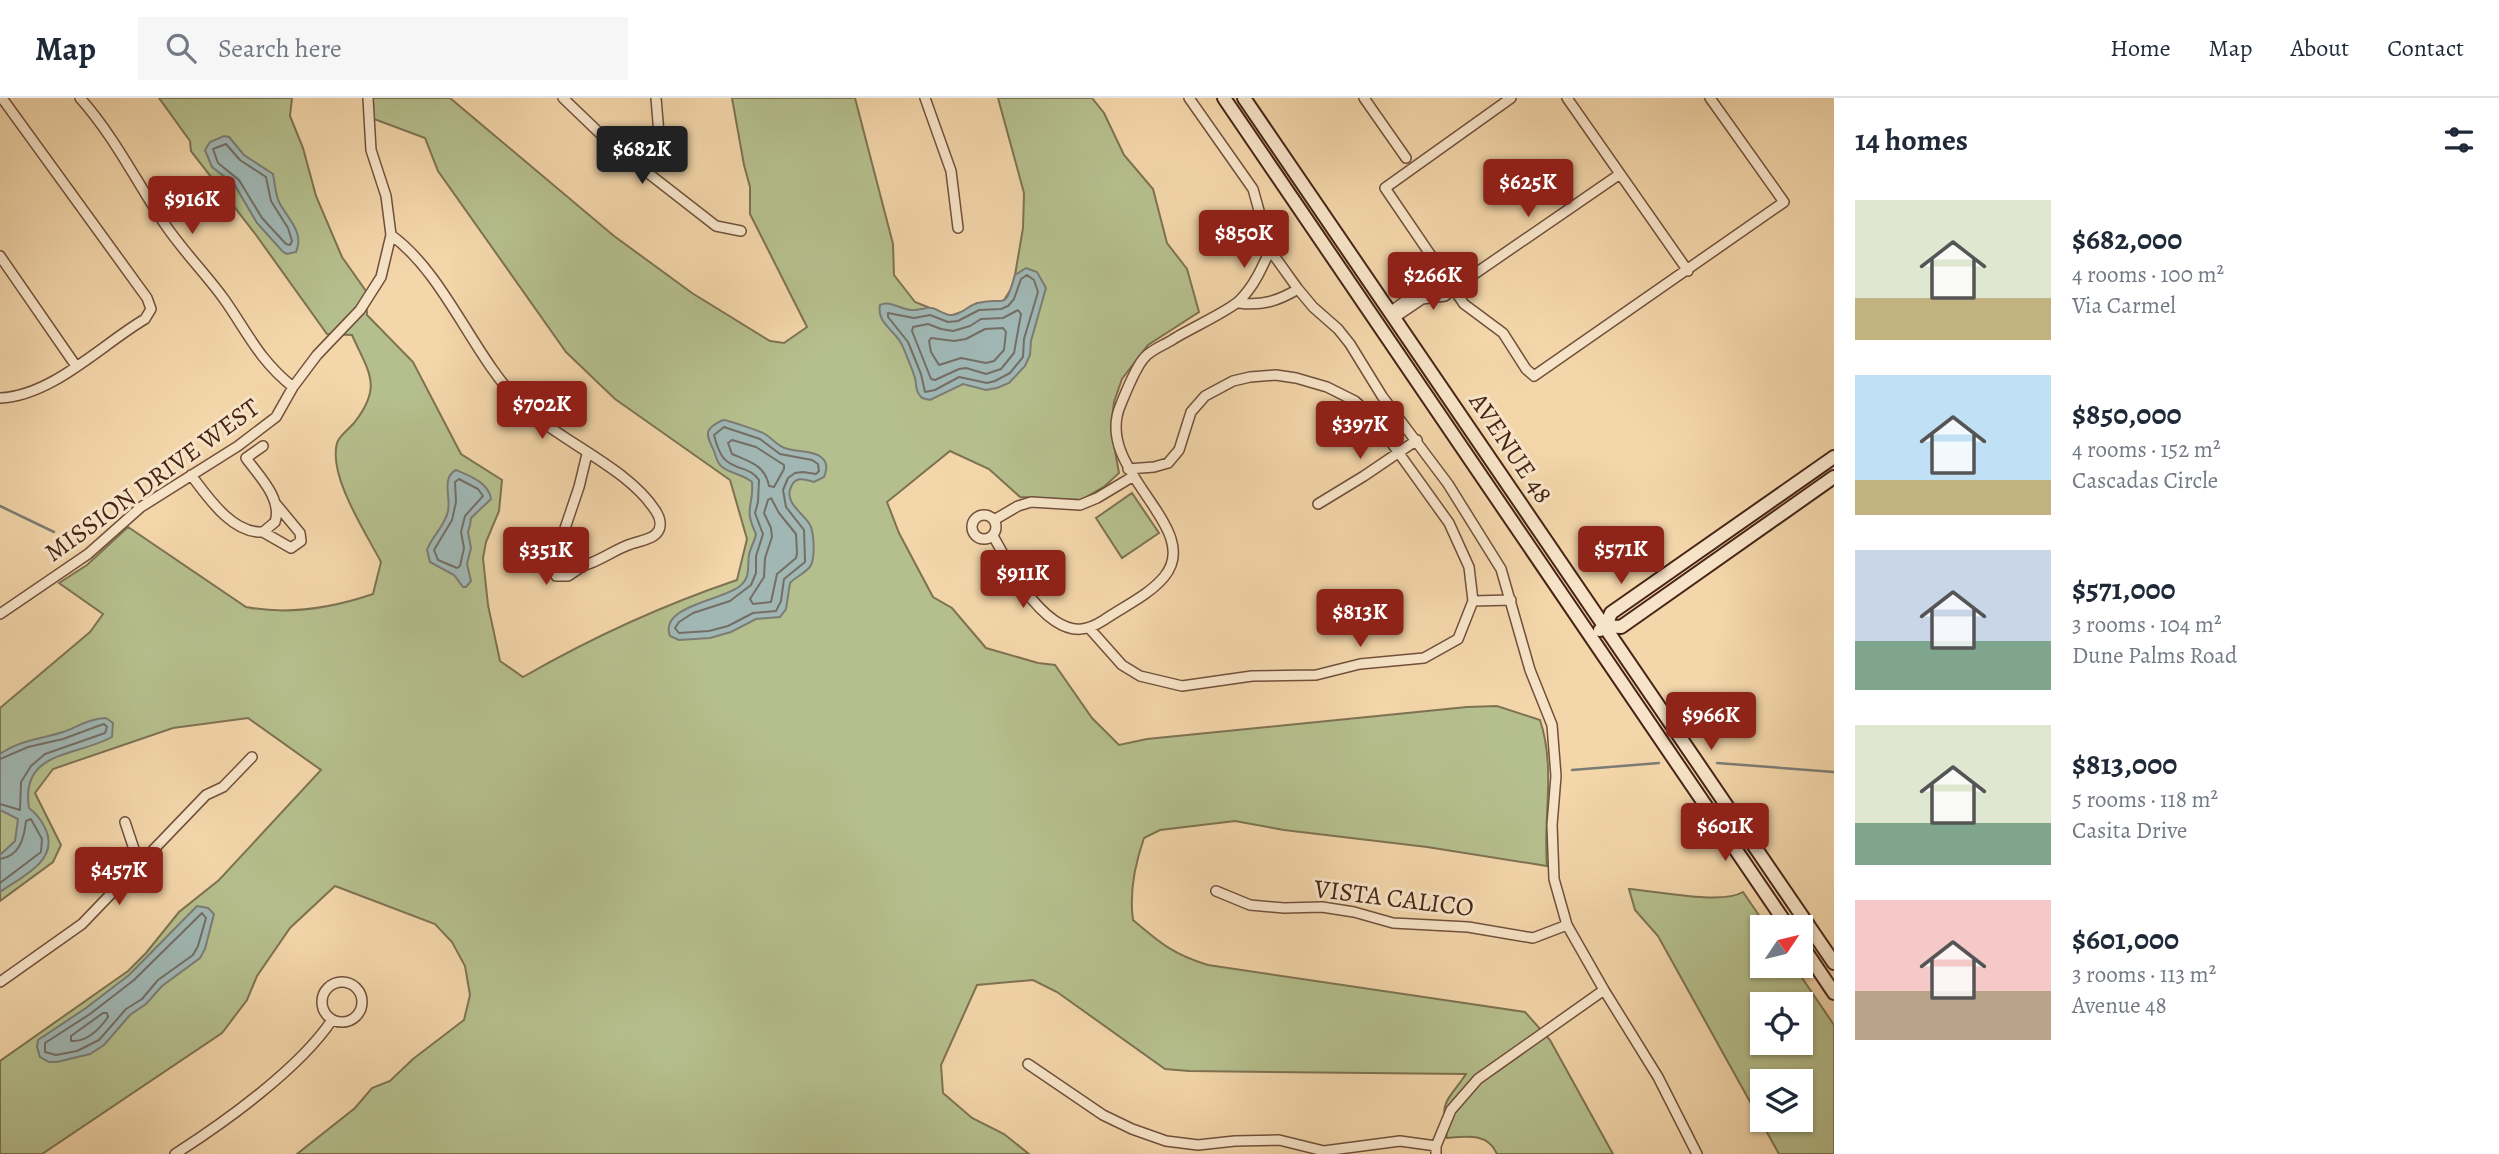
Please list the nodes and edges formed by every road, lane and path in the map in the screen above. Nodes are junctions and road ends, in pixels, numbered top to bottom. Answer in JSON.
{"nodes":[{"id":1,"x":2,"y":98,"type":"edge"},
{"id":2,"x":80,"y":98,"type":"edge"},
{"id":3,"x":368,"y":98,"type":"edge"},
{"id":4,"x":564,"y":98,"type":"edge"},
{"id":5,"x":656,"y":98,"type":"edge"},
{"id":6,"x":925,"y":98,"type":"edge"},
{"id":7,"x":1189,"y":98,"type":"edge"},
{"id":8,"x":1224,"y":98,"type":"edge"},
{"id":9,"x":1244,"y":98,"type":"edge"},
{"id":10,"x":1364,"y":98,"type":"edge"},
{"id":11,"x":1511,"y":98,"type":"edge"},
{"id":12,"x":1567,"y":98,"type":"edge"},
{"id":13,"x":1710,"y":98,"type":"edge"},
{"id":14,"x":1406,"y":158,"type":"dead end"},
{"id":15,"x":645,"y":170,"type":"junction"},
{"id":16,"x":1620,"y":174,"type":"junction"},
{"id":17,"x":958,"y":228,"type":"dead end"},
{"id":18,"x":741,"y":231,"type":"dead end"},
{"id":19,"x":391,"y":235,"type":"junction"},
{"id":20,"x":1320,"y":239,"type":"junction"},
{"id":21,"x":1270,"y":250,"type":"junction"},
{"id":22,"x":0,"y":256,"type":"edge"},
{"id":23,"x":1688,"y":271,"type":"junction"},
{"id":24,"x":1454,"y":288,"type":"junction"},
{"id":25,"x":1298,"y":289,"type":"junction"},
{"id":26,"x":1239,"y":303,"type":"junction"},
{"id":27,"x":1391,"y":315,"type":"junction"},
{"id":28,"x":1398,"y":354,"type":"junction"},
{"id":29,"x":76,"y":366,"type":"junction"},
{"id":30,"x":293,"y":387,"type":"junction"},
{"id":31,"x":0,"y":398,"type":"edge"},
{"id":32,"x":1417,"y":440,"type":"junction"},
{"id":33,"x":263,"y":446,"type":"dead end"},
{"id":34,"x":1399,"y":452,"type":"junction"},
{"id":35,"x":587,"y":454,"type":"junction"},
{"id":36,"x":1834,"y":457,"type":"edge"},
{"id":37,"x":1813,"y":471,"type":"junction"},
{"id":38,"x":1130,"y":473,"type":"junction"},
{"id":39,"x":191,"y":475,"type":"junction"},
{"id":40,"x":1834,"y":477,"type":"edge"},
{"id":41,"x":273,"y":499,"type":"junction"},
{"id":42,"x":1318,"y":504,"type":"dead end"},
{"id":43,"x":1787,"y":510,"type":"junction"},
{"id":44,"x":1751,"y":516,"type":"junction"},
{"id":45,"x":994,"y":520,"type":"junction"},
{"id":46,"x":263,"y":532,"type":"junction"},
{"id":47,"x":993,"y":536,"type":"junction"},
{"id":48,"x":559,"y":545,"type":"junction"},
{"id":49,"x":1722,"y":556,"type":"junction"},
{"id":50,"x":583,"y":566,"type":"junction"},
{"id":51,"x":1511,"y":600,"type":"junction"},
{"id":52,"x":1474,"y":601,"type":"junction"},
{"id":53,"x":0,"y":614,"type":"edge"},
{"id":54,"x":1606,"y":626,"type":"junction"},
{"id":55,"x":1090,"y":629,"type":"junction"},
{"id":56,"x":1592,"y":637,"type":"junction"},
{"id":57,"x":253,"y":757,"type":"dead end"},
{"id":58,"x":125,"y":822,"type":"dead end"},
{"id":59,"x":139,"y":864,"type":"junction"},
{"id":60,"x":1216,"y":891,"type":"dead end"},
{"id":61,"x":1780,"y":915,"type":"edge"},
{"id":62,"x":1567,"y":925,"type":"junction"},
{"id":63,"x":1813,"y":962,"type":"edge"},
{"id":64,"x":1834,"y":963,"type":"edge"},
{"id":65,"x":0,"y":982,"type":"edge"},
{"id":66,"x":1604,"y":990,"type":"junction"},
{"id":67,"x":1834,"y":993,"type":"edge"},
{"id":68,"x":332,"y":1020,"type":"junction"},
{"id":69,"x":1028,"y":1064,"type":"dead end"},
{"id":70,"x":1436,"y":1150,"type":"edge"},
{"id":71,"x":175,"y":1154,"type":"edge"},
{"id":72,"x":1697,"y":1154,"type":"edge"}],
"edges":[{"from":1,"to":29,"type":"street"},
{"from":2,"to":30,"type":"street"},
{"from":3,"to":19,"type":"street","name":"MISSION DRIVE WEST"},
{"from":4,"to":15,"type":"street"},
{"from":5,"to":15,"type":"street"},
{"from":6,"to":17,"type":"street"},
{"from":7,"to":21,"type":"street"},
{"from":8,"to":20,"type":"main road","name":"AVENUE 48"},
{"from":9,"to":27,"type":"main road","name":"AVENUE 48"},
{"from":10,"to":14,"type":"street"},
{"from":11,"to":24,"type":"street"},
{"from":12,"to":16,"type":"street"},
{"from":13,"to":23,"type":"street"},
{"from":15,"to":18,"type":"street"},
{"from":16,"to":23,"type":"street"},
{"from":16,"to":24,"type":"street"},
{"from":19,"to":30,"type":"street","name":"MISSION DRIVE WEST"},
{"from":19,"to":35,"type":"street"},
{"from":20,"to":27,"type":"main road"},
{"from":20,"to":28,"type":"main road","name":"AVENUE 48"},
{"from":21,"to":25,"type":"street"},
{"from":21,"to":26,"type":"street"},
{"from":22,"to":29,"type":"street"},
{"from":23,"to":24,"type":"street"},
{"from":24,"to":27,"type":"street"},
{"from":25,"to":26,"type":"street"},
{"from":25,"to":32,"type":"street"},
{"from":26,"to":38,"type":"street"},
{"from":27,"to":28,"type":"main road"},
{"from":27,"to":54,"type":"main road","name":"AVENUE 48"},
{"from":28,"to":56,"type":"main road","name":"AVENUE 48"},
{"from":29,"to":31,"type":"street"},
{"from":30,"to":39,"type":"street","name":"MISSION DRIVE WEST"},
{"from":32,"to":34,"type":"street"},
{"from":32,"to":51,"type":"street"},
{"from":33,"to":41,"type":"street"},
{"from":34,"to":38,"type":"street"},
{"from":34,"to":42,"type":"street"},
{"from":34,"to":52,"type":"street"},
{"from":35,"to":48,"type":"street"},
{"from":35,"to":50,"type":"street"},
{"from":36,"to":37,"type":"main road"},
{"from":37,"to":43,"type":"main road"},
{"from":37,"to":44,"type":"main road"},
{"from":38,"to":45,"type":"street"},
{"from":38,"to":55,"type":"street"},
{"from":39,"to":46,"type":"street"},
{"from":39,"to":53,"type":"street","name":"MISSION DRIVE WEST"},
{"from":40,"to":43,"type":"main road"},
{"from":41,"to":46,"type":"street"},
{"from":41,"to":46,"type":"street"},
{"from":43,"to":49,"type":"main road"},
{"from":44,"to":49,"type":"main road"},
{"from":44,"to":54,"type":"main road"},
{"from":45,"to":47,"type":"street"},
{"from":45,"to":47,"type":"street"},
{"from":47,"to":55,"type":"street"},
{"from":48,"to":50,"type":"street"},
{"from":48,"to":50,"type":"street"},
{"from":49,"to":54,"type":"main road"},
{"from":51,"to":52,"type":"street"},
{"from":51,"to":62,"type":"street"},
{"from":52,"to":55,"type":"street"},
{"from":54,"to":56,"type":"main road"},
{"from":54,"to":64,"type":"main road","name":"AVENUE 48"},
{"from":56,"to":61,"type":"main road","name":"AVENUE 48"},
{"from":57,"to":59,"type":"street"},
{"from":58,"to":59,"type":"street"},
{"from":59,"to":65,"type":"street"},
{"from":60,"to":62,"type":"street","name":"VISTA CALICO"},
{"from":62,"to":66,"type":"street"},
{"from":63,"to":67,"type":"main road"},
{"from":66,"to":70,"type":"street"},
{"from":66,"to":72,"type":"street"},
{"from":68,"to":68,"type":"street"},
{"from":68,"to":71,"type":"street"},
{"from":69,"to":70,"type":"street"}]}
